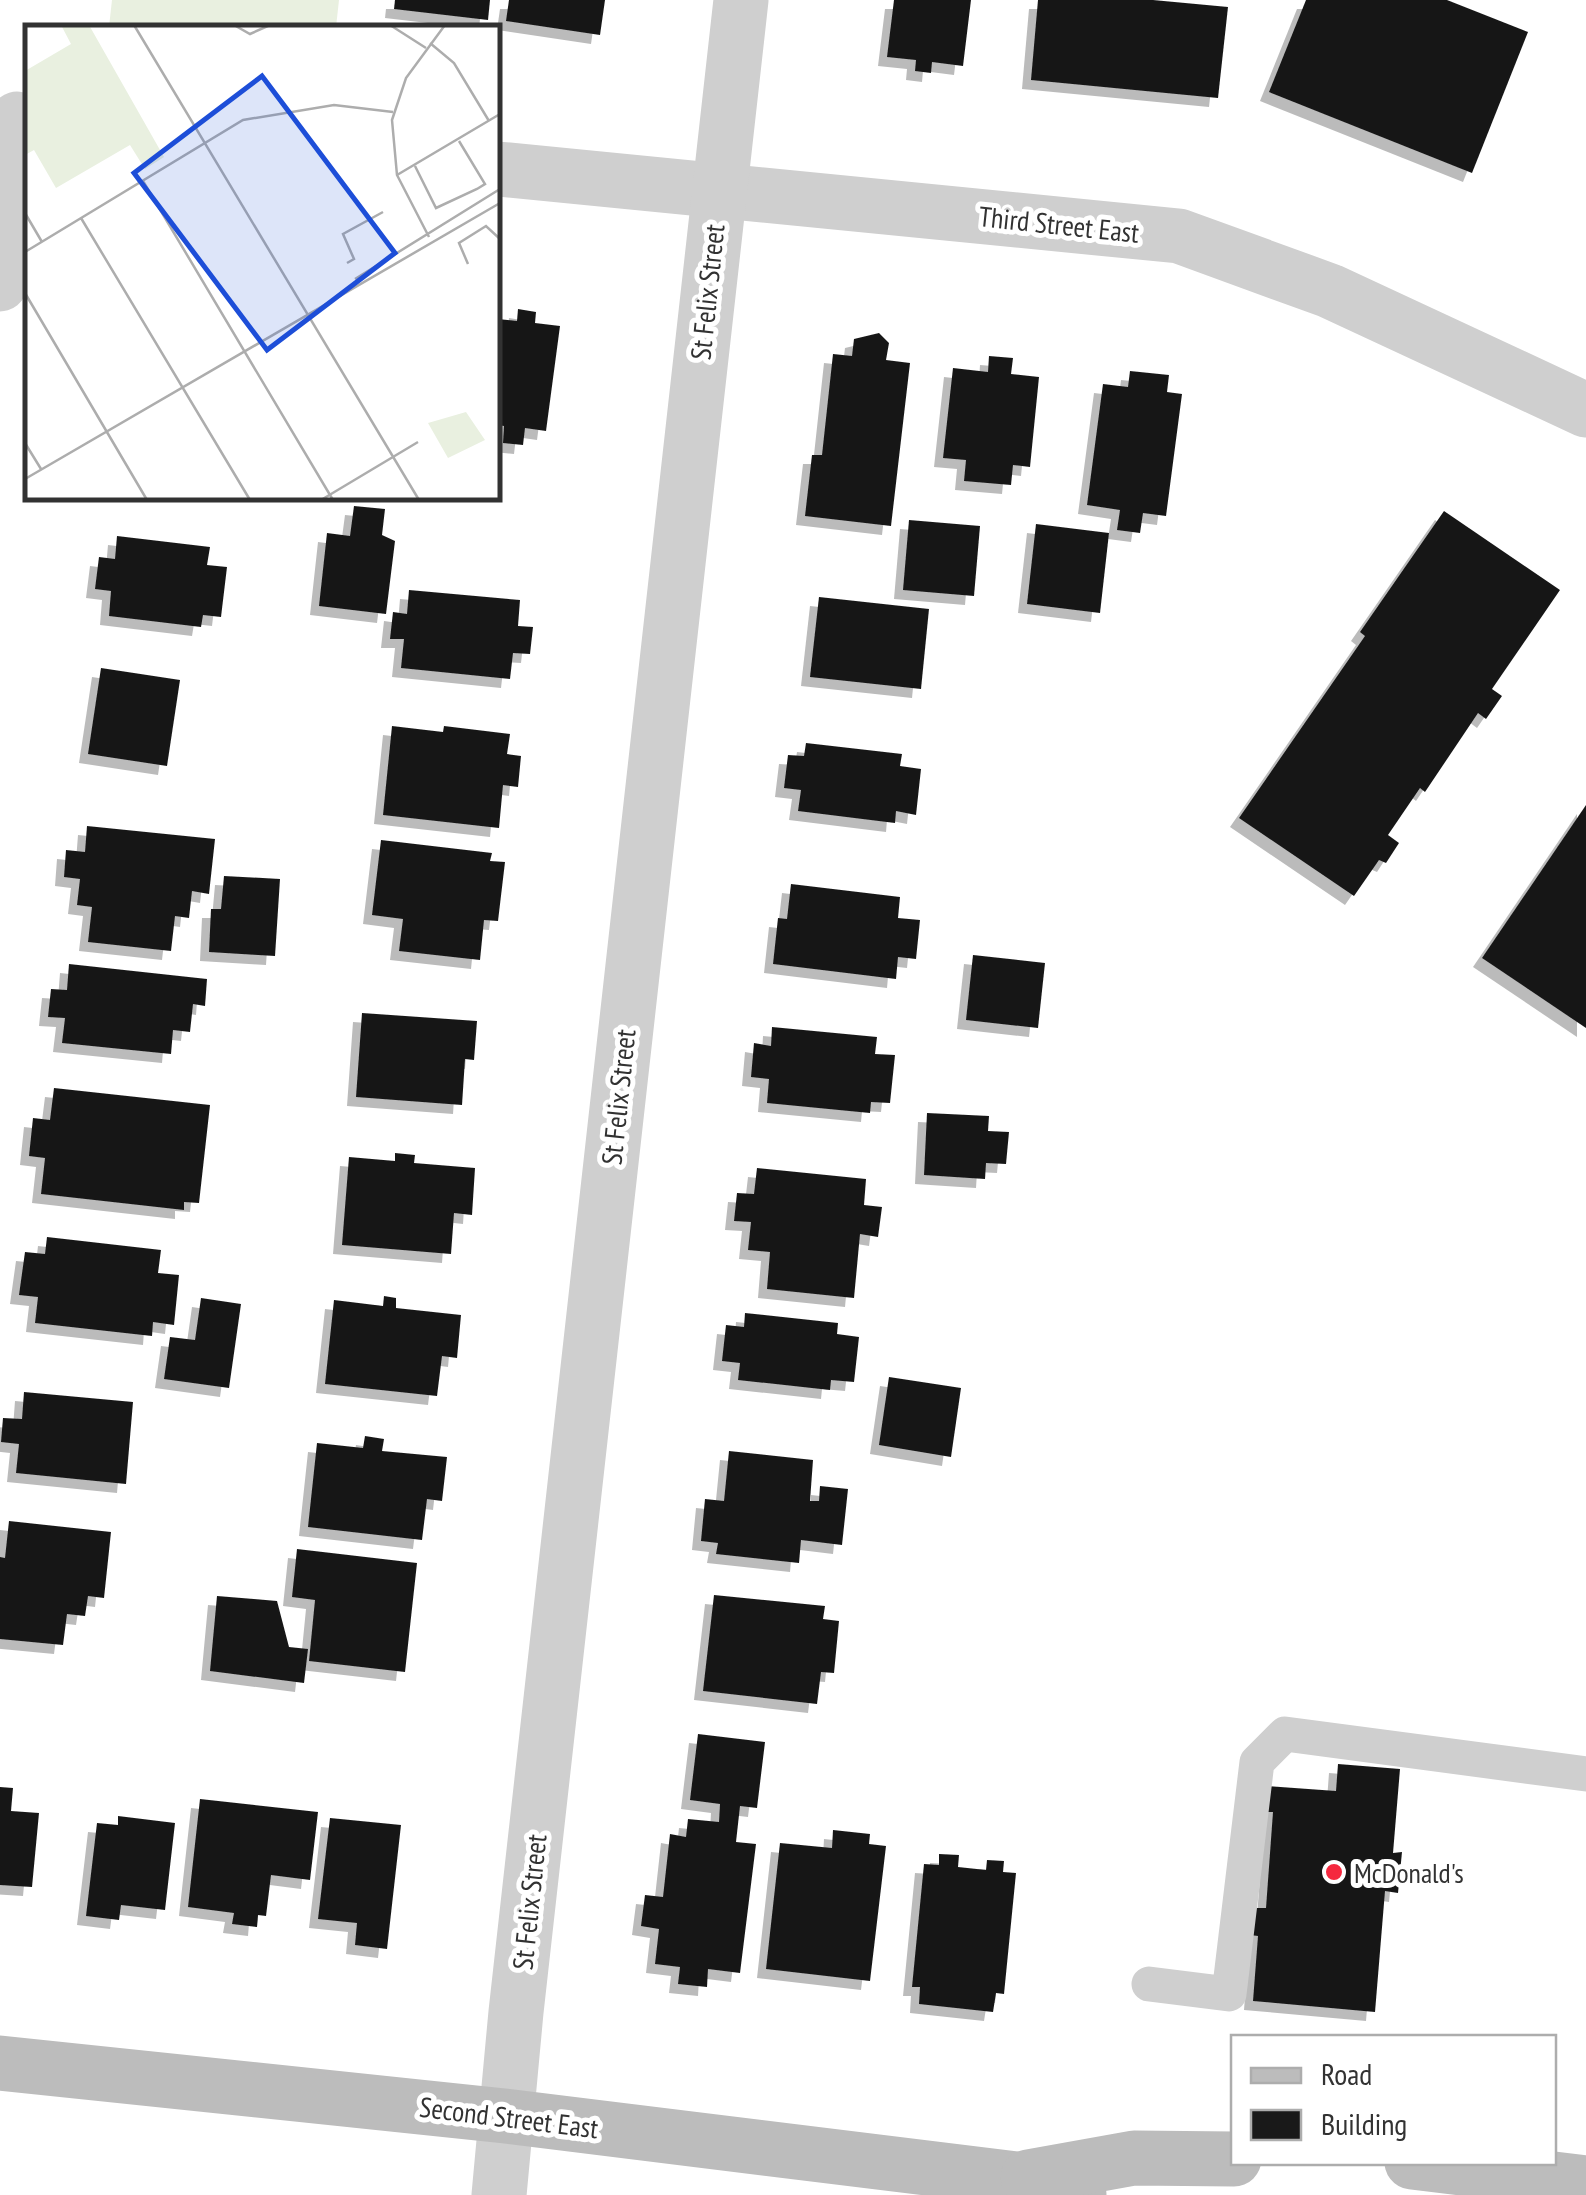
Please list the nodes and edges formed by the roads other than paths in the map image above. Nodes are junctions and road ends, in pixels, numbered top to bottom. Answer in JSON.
{"nodes":[{"id":1,"x":741,"y":0,"type":"edge"},
{"id":2,"x":15,"y":118,"type":"edge"},
{"id":3,"x":500,"y":169,"type":"edge"},
{"id":4,"x":718,"y":192,"type":"junction"},
{"id":5,"x":0,"y":284,"type":"edge"},
{"id":6,"x":1586,"y":410,"type":"edge"},
{"id":7,"x":1586,"y":1774,"type":"edge"},
{"id":8,"x":1148,"y":1984,"type":"dead end"},
{"id":9,"x":0,"y":2063,"type":"edge"},
{"id":10,"x":505,"y":2116,"type":"junction"},
{"id":11,"x":1231,"y":2160,"type":"edge"},
{"id":12,"x":1437,"y":2165,"type":"edge"},
{"id":13,"x":1016,"y":2179,"type":"junction"},
{"id":14,"x":1586,"y":2183,"type":"edge"},
{"id":15,"x":499,"y":2195,"type":"edge"},
{"id":16,"x":1079,"y":2195,"type":"edge"}],
"edges":[{"from":1,"to":4,"type":"street","name":"St Felix Street"},
{"from":2,"to":5,"type":"street"},
{"from":3,"to":4,"type":"street","name":"Third Street East"},
{"from":4,"to":6,"type":"street","name":"Third Street East"},
{"from":4,"to":10,"type":"street","name":"St Felix Street"},
{"from":7,"to":8,"type":"lane"},
{"from":9,"to":10,"type":"main road","name":"Second Street East"},
{"from":10,"to":13,"type":"main road","name":"Second Street East"},
{"from":10,"to":15,"type":"street","name":"St Felix Street"},
{"from":11,"to":13,"type":"main road","name":"Second Street East"},
{"from":12,"to":14,"type":"main road"},
{"from":13,"to":16,"type":"main road","name":"Second Street East"}]}
